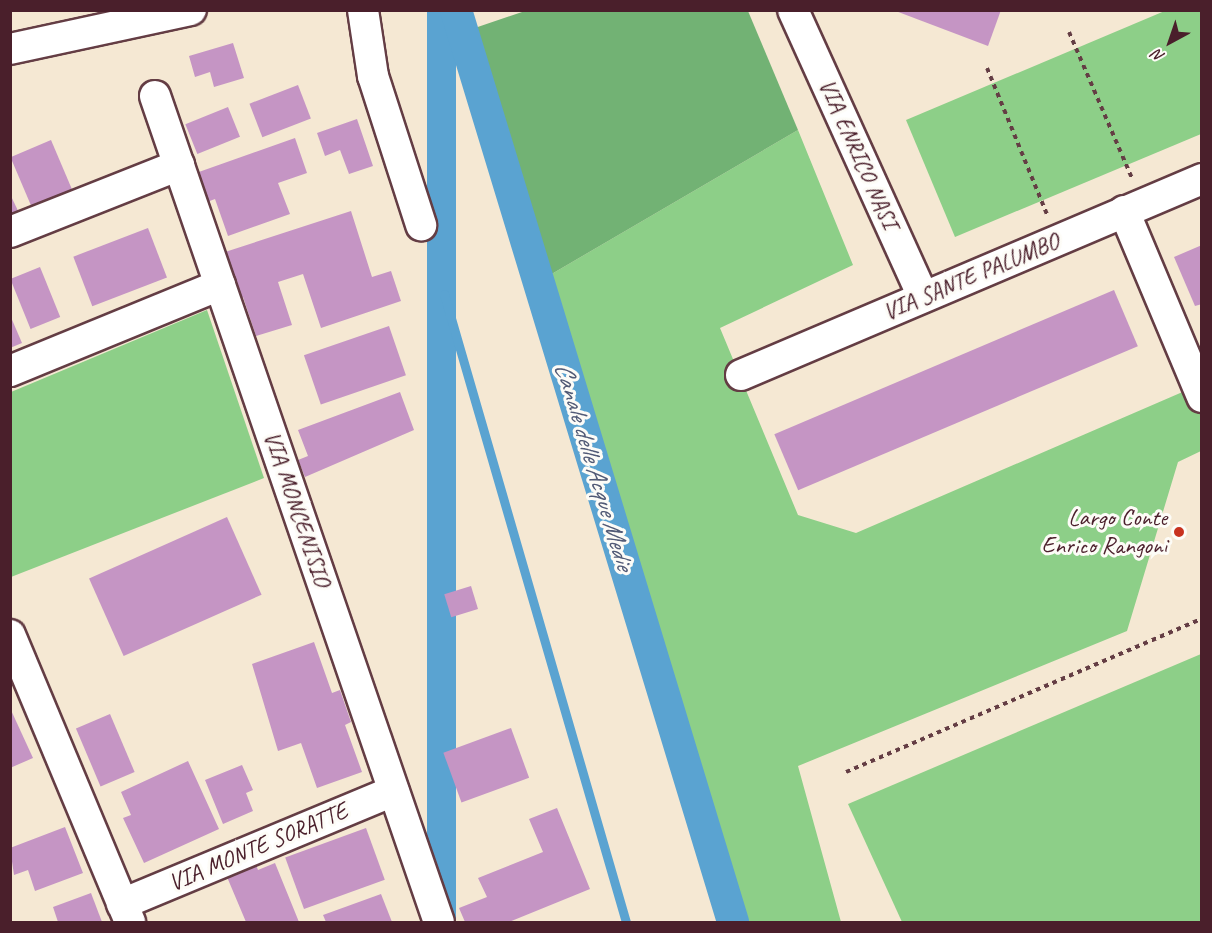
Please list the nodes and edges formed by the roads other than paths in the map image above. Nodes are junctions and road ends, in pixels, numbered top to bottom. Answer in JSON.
{"nodes":[{"id":1,"x":191,"y":10,"type":"edge"},
{"id":2,"x":363,"y":10,"type":"edge"},
{"id":3,"x":793,"y":10,"type":"edge"},
{"id":4,"x":128,"y":18,"type":"edge"},
{"id":5,"x":12,"y":50,"type":"edge"},
{"id":6,"x":156,"y":96,"type":"dead end"},
{"id":7,"x":179,"y":165,"type":"junction"},
{"id":8,"x":1202,"y":178,"type":"edge"},
{"id":9,"x":1134,"y":207,"type":"junction"},
{"id":10,"x":421,"y":225,"type":"dead end"},
{"id":11,"x":10,"y":232,"type":"edge"},
{"id":12,"x":220,"y":285,"type":"junction"},
{"id":13,"x":923,"y":297,"type":"junction"},
{"id":14,"x":10,"y":371,"type":"edge"},
{"id":15,"x":741,"y":375,"type":"dead end"},
{"id":16,"x":1202,"y":397,"type":"edge"},
{"id":17,"x":10,"y":635,"type":"edge"},
{"id":18,"x":393,"y":791,"type":"junction"},
{"id":19,"x":126,"y":913,"type":"edge"},
{"id":20,"x":439,"y":922,"type":"edge"}],
"edges":[{"from":1,"to":4,"type":"street"},
{"from":2,"to":10,"type":"street"},
{"from":3,"to":13,"type":"street","name":"VIA ENRICO NASI"},
{"from":4,"to":5,"type":"street"},
{"from":6,"to":7,"type":"street","name":"VIA MONCENISIO"},
{"from":7,"to":11,"type":"street"},
{"from":7,"to":12,"type":"street","name":"VIA MONCENISIO"},
{"from":8,"to":9,"type":"street","name":"VIA SANTE PALUMBO"},
{"from":9,"to":13,"type":"street","name":"VIA SANTE PALUMBO"},
{"from":9,"to":16,"type":"street"},
{"from":12,"to":14,"type":"street"},
{"from":12,"to":18,"type":"street","name":"VIA MONCENISIO"},
{"from":13,"to":15,"type":"street","name":"VIA SANTE PALUMBO"},
{"from":17,"to":19,"type":"street"},
{"from":18,"to":19,"type":"street","name":"VIA MONTE SORATTE"},
{"from":18,"to":20,"type":"street","name":"VIA MONCENISIO"}]}
